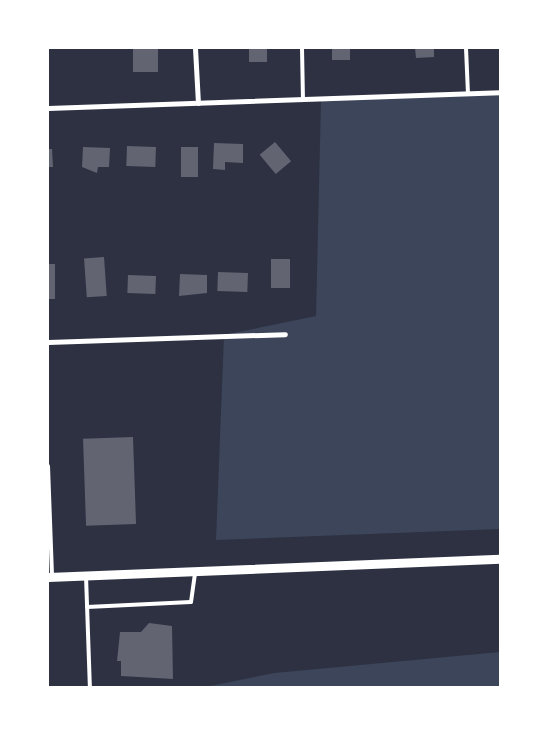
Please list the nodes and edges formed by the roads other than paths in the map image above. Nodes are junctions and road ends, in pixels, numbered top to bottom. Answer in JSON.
{"nodes":[{"id":1,"x":195,"y":48,"type":"edge"},
{"id":2,"x":302,"y":48,"type":"edge"},
{"id":3,"x":466,"y":48,"type":"edge"},
{"id":4,"x":500,"y":92,"type":"edge"},
{"id":5,"x":468,"y":93,"type":"junction"},
{"id":6,"x":303,"y":99,"type":"junction"},
{"id":7,"x":198,"y":103,"type":"junction"},
{"id":8,"x":48,"y":108,"type":"edge"},
{"id":9,"x":285,"y":334,"type":"dead end"},
{"id":10,"x":48,"y":342,"type":"edge"},
{"id":11,"x":48,"y":466,"type":"edge"},
{"id":12,"x":500,"y":559,"type":"edge"},
{"id":13,"x":195,"y":571,"type":"junction"},
{"id":14,"x":86,"y":576,"type":"junction"},
{"id":15,"x":50,"y":577,"type":"edge"},
{"id":16,"x":87,"y":607,"type":"junction"},
{"id":17,"x":90,"y":688,"type":"edge"}],
"edges":[{"from":1,"to":7,"type":"street"},
{"from":2,"to":6,"type":"lane"},
{"from":3,"to":5,"type":"lane"},
{"from":4,"to":5,"type":"street"},
{"from":5,"to":6,"type":"street"},
{"from":6,"to":7,"type":"street"},
{"from":7,"to":8,"type":"street"},
{"from":9,"to":10,"type":"street"},
{"from":11,"to":15,"type":"lane"},
{"from":12,"to":13,"type":"street"},
{"from":13,"to":14,"type":"street"},
{"from":13,"to":16,"type":"lane"},
{"from":14,"to":15,"type":"street"},
{"from":14,"to":16,"type":"lane"},
{"from":16,"to":17,"type":"lane"}]}
